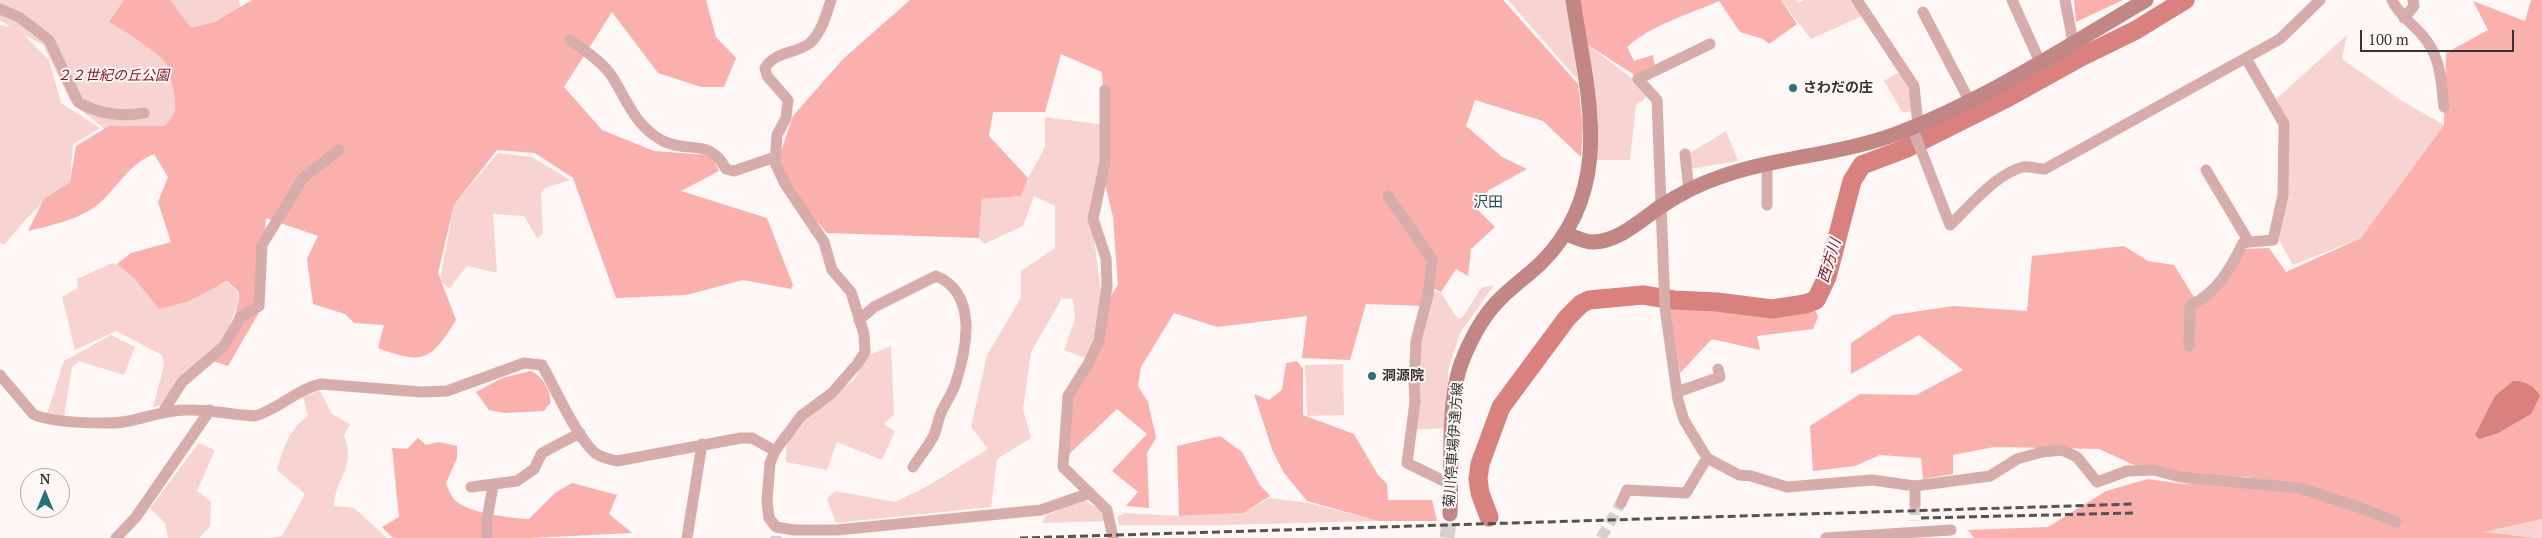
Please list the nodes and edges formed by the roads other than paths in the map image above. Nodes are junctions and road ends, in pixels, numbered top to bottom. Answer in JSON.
{"nodes":[{"id":1,"x":831,"y":0,"type":"edge"},
{"id":2,"x":1573,"y":0,"type":"edge"},
{"id":3,"x":1857,"y":0,"type":"edge"},
{"id":4,"x":2012,"y":0,"type":"edge"},
{"id":5,"x":2065,"y":0,"type":"edge"},
{"id":6,"x":2146,"y":0,"type":"edge"},
{"id":7,"x":2320,"y":0,"type":"edge"},
{"id":8,"x":2392,"y":0,"type":"edge"},
{"id":9,"x":2413,"y":0,"type":"edge"},
{"id":10,"x":3,"y":6,"type":"edge"},
{"id":11,"x":1923,"y":12,"type":"dead end"},
{"id":12,"x":2404,"y":18,"type":"junction"},
{"id":13,"x":570,"y":40,"type":"dead end"},
{"id":14,"x":2073,"y":42,"type":"junction"},
{"id":15,"x":1710,"y":44,"type":"dead end"},
{"id":16,"x":2247,"y":60,"type":"junction"},
{"id":17,"x":2040,"y":62,"type":"junction"},
{"id":18,"x":1105,"y":90,"type":"dead end"},
{"id":19,"x":1969,"y":100,"type":"junction"},
{"id":20,"x":2444,"y":107,"type":"dead end"},
{"id":21,"x":144,"y":113,"type":"dead end"},
{"id":22,"x":1915,"y":126,"type":"junction"},
{"id":23,"x":339,"y":150,"type":"dead end"},
{"id":24,"x":1685,"y":154,"type":"dead end"},
{"id":25,"x":775,"y":157,"type":"junction"},
{"id":26,"x":1768,"y":166,"type":"junction"},
{"id":27,"x":2206,"y":170,"type":"dead end"},
{"id":28,"x":1689,"y":190,"type":"junction"},
{"id":29,"x":1388,"y":196,"type":"dead end"},
{"id":30,"x":1767,"y":205,"type":"dead end"},
{"id":31,"x":1662,"y":206,"type":"junction"},
{"id":32,"x":1565,"y":234,"type":"junction"},
{"id":33,"x":2249,"y":242,"type":"junction"},
{"id":34,"x":859,"y":320,"type":"junction"},
{"id":35,"x":2189,"y":346,"type":"dead end"},
{"id":36,"x":1718,"y":370,"type":"dead end"},
{"id":37,"x":0,"y":375,"type":"edge"},
{"id":38,"x":1677,"y":392,"type":"junction"},
{"id":39,"x":210,"y":410,"type":"junction"},
{"id":40,"x":163,"y":412,"type":"junction"},
{"id":41,"x":580,"y":433,"type":"junction"},
{"id":42,"x":702,"y":444,"type":"junction"},
{"id":43,"x":775,"y":451,"type":"junction"},
{"id":44,"x":1708,"y":458,"type":"junction"},
{"id":45,"x":913,"y":467,"type":"dead end"},
{"id":46,"x":1452,"y":485,"type":"junction"},
{"id":47,"x":493,"y":486,"type":"junction"},
{"id":48,"x":1914,"y":486,"type":"junction"},
{"id":49,"x":471,"y":487,"type":"dead end"},
{"id":50,"x":1090,"y":493,"type":"junction"},
{"id":51,"x":1621,"y":503,"type":"tunnel mouth"},
{"id":52,"x":1915,"y":504,"type":"tunnel mouth"},
{"id":53,"x":1450,"y":514,"type":"tunnel mouth"},
{"id":54,"x":2396,"y":522,"type":"dead end"},
{"id":55,"x":1950,"y":530,"type":"dead end"},
{"id":56,"x":487,"y":534,"type":"edge"},
{"id":57,"x":116,"y":538,"type":"edge"},
{"id":58,"x":687,"y":538,"type":"edge"},
{"id":59,"x":1114,"y":538,"type":"edge"},
{"id":60,"x":1826,"y":538,"type":"edge"}],
"edges":[{"from":1,"to":25,"type":"street"},
{"from":2,"to":32,"type":"street","name":"菊川停車場伊達方線"},
{"from":3,"to":22,"type":"street"},
{"from":4,"to":17,"type":"street"},
{"from":5,"to":14,"type":"street"},
{"from":6,"to":14,"type":"street"},
{"from":7,"to":16,"type":"street"},
{"from":8,"to":12,"type":"street"},
{"from":9,"to":12,"type":"street"},
{"from":10,"to":21,"type":"street"},
{"from":11,"to":19,"type":"street"},
{"from":12,"to":20,"type":"street"},
{"from":13,"to":25,"type":"street"},
{"from":14,"to":17,"type":"street"},
{"from":15,"to":31,"type":"street"},
{"from":16,"to":22,"type":"street"},
{"from":16,"to":33,"type":"street"},
{"from":17,"to":19,"type":"street"},
{"from":18,"to":50,"type":"street"},
{"from":19,"to":22,"type":"street"},
{"from":22,"to":26,"type":"street"},
{"from":23,"to":40,"type":"street"},
{"from":24,"to":28,"type":"street"},
{"from":25,"to":34,"type":"street"},
{"from":26,"to":28,"type":"street"},
{"from":26,"to":30,"type":"street"},
{"from":27,"to":33,"type":"street"},
{"from":28,"to":31,"type":"street"},
{"from":29,"to":46,"type":"street"},
{"from":31,"to":32,"type":"street"},
{"from":31,"to":38,"type":"street"},
{"from":32,"to":46,"type":"street","name":"菊川停車場伊達方線"},
{"from":33,"to":35,"type":"street"},
{"from":34,"to":43,"type":"street"},
{"from":34,"to":45,"type":"street"},
{"from":36,"to":38,"type":"street"},
{"from":37,"to":40,"type":"street"},
{"from":38,"to":44,"type":"street"},
{"from":39,"to":40,"type":"street"},
{"from":39,"to":41,"type":"street"},
{"from":39,"to":57,"type":"street"},
{"from":41,"to":42,"type":"street"},
{"from":41,"to":47,"type":"street"},
{"from":42,"to":43,"type":"street"},
{"from":42,"to":58,"type":"street"},
{"from":43,"to":50,"type":"street"},
{"from":44,"to":48,"type":"street"},
{"from":44,"to":51,"type":"street"},
{"from":46,"to":53,"type":"street","name":"菊川停車場伊達方線"},
{"from":47,"to":49,"type":"street"},
{"from":47,"to":56,"type":"street"},
{"from":48,"to":52,"type":"street"},
{"from":48,"to":54,"type":"street"},
{"from":50,"to":59,"type":"street"},
{"from":55,"to":60,"type":"street"}]}
